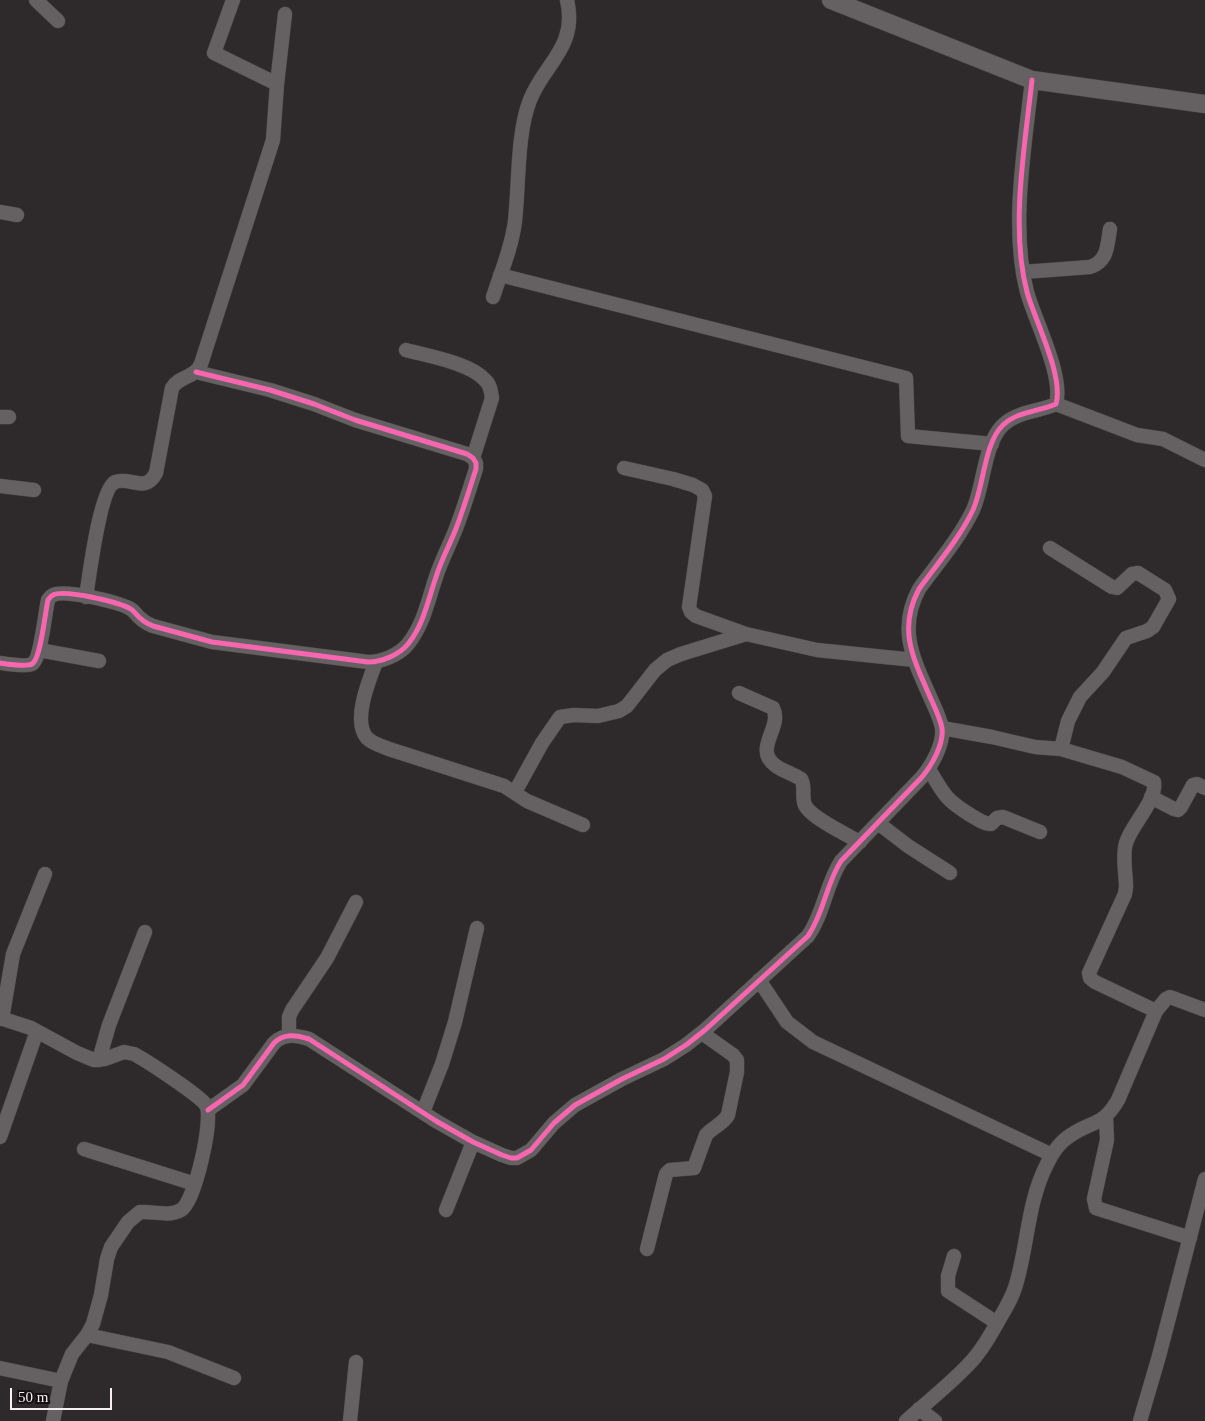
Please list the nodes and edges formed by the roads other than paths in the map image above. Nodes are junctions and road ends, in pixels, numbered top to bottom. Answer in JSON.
{"nodes":[{"id":1,"x":36,"y":0,"type":"edge"},
{"id":2,"x":233,"y":0,"type":"edge"},
{"id":3,"x":567,"y":0,"type":"edge"},
{"id":4,"x":831,"y":0,"type":"edge"},
{"id":5,"x":285,"y":14,"type":"dead end"},
{"id":6,"x":58,"y":21,"type":"dead end"},
{"id":7,"x":1032,"y":80,"type":"junction"},
{"id":8,"x":277,"y":84,"type":"junction"},
{"id":9,"x":1205,"y":104,"type":"edge"},
{"id":10,"x":0,"y":212,"type":"edge"},
{"id":11,"x":17,"y":215,"type":"dead end"},
{"id":12,"x":1110,"y":229,"type":"dead end"},
{"id":13,"x":1023,"y":272,"type":"junction"},
{"id":14,"x":500,"y":275,"type":"junction"},
{"id":15,"x":493,"y":297,"type":"dead end"},
{"id":16,"x":406,"y":350,"type":"dead end"},
{"id":17,"x":196,"y":372,"type":"junction"},
{"id":18,"x":1056,"y":404,"type":"junction"},
{"id":19,"x":992,"y":444,"type":"junction"},
{"id":20,"x":473,"y":458,"type":"junction"},
{"id":21,"x":1205,"y":460,"type":"edge"},
{"id":22,"x":624,"y":468,"type":"dead end"},
{"id":23,"x":0,"y":486,"type":"edge"},
{"id":24,"x":34,"y":490,"type":"dead end"},
{"id":25,"x":1050,"y":548,"type":"dead end"},
{"id":26,"x":86,"y":596,"type":"junction"},
{"id":27,"x":746,"y":634,"type":"junction"},
{"id":28,"x":39,"y":650,"type":"junction"},
{"id":29,"x":914,"y":660,"type":"junction"},
{"id":30,"x":99,"y":661,"type":"dead end"},
{"id":31,"x":376,"y":662,"type":"junction"},
{"id":32,"x":0,"y":663,"type":"edge"},
{"id":33,"x":739,"y":693,"type":"dead end"},
{"id":34,"x":942,"y":728,"type":"junction"},
{"id":35,"x":1061,"y":749,"type":"junction"},
{"id":36,"x":929,"y":769,"type":"junction"},
{"id":37,"x":1205,"y":788,"type":"edge"},
{"id":38,"x":515,"y":792,"type":"junction"},
{"id":39,"x":1151,"y":797,"type":"junction"},
{"id":40,"x":878,"y":823,"type":"junction"},
{"id":41,"x":583,"y":825,"type":"dead end"},
{"id":42,"x":1040,"y":832,"type":"dead end"},
{"id":43,"x":860,"y":842,"type":"junction"},
{"id":44,"x":950,"y":873,"type":"dead end"},
{"id":45,"x":46,"y":874,"type":"dead end"},
{"id":46,"x":356,"y":902,"type":"dead end"},
{"id":47,"x":477,"y":928,"type":"dead end"},
{"id":48,"x":145,"y":932,"type":"dead end"},
{"id":49,"x":759,"y":980,"type":"junction"},
{"id":50,"x":1205,"y":1010,"type":"edge"},
{"id":51,"x":1156,"y":1011,"type":"junction"},
{"id":52,"x":1,"y":1018,"type":"edge"},
{"id":53,"x":38,"y":1031,"type":"junction"},
{"id":54,"x":702,"y":1033,"type":"junction"},
{"id":55,"x":289,"y":1036,"type":"junction"},
{"id":56,"x":99,"y":1060,"type":"junction"},
{"id":57,"x":208,"y":1110,"type":"junction"},
{"id":58,"x":424,"y":1112,"type":"junction"},
{"id":59,"x":1106,"y":1117,"type":"junction"},
{"id":60,"x":0,"y":1136,"type":"edge"},
{"id":61,"x":472,"y":1142,"type":"junction"},
{"id":62,"x":84,"y":1149,"type":"dead end"},
{"id":63,"x":1052,"y":1155,"type":"junction"},
{"id":64,"x":1205,"y":1179,"type":"edge"},
{"id":65,"x":195,"y":1184,"type":"junction"},
{"id":66,"x":446,"y":1210,"type":"dead end"},
{"id":67,"x":1190,"y":1238,"type":"junction"},
{"id":68,"x":647,"y":1249,"type":"dead end"},
{"id":69,"x":954,"y":1256,"type":"dead end"},
{"id":70,"x":997,"y":1323,"type":"junction"},
{"id":71,"x":87,"y":1334,"type":"junction"},
{"id":72,"x":356,"y":1362,"type":"dead end"},
{"id":73,"x":0,"y":1368,"type":"edge"},
{"id":74,"x":234,"y":1378,"type":"dead end"},
{"id":75,"x":61,"y":1381,"type":"junction"},
{"id":76,"x":919,"y":1409,"type":"junction"},
{"id":77,"x":53,"y":1421,"type":"edge"},
{"id":78,"x":350,"y":1421,"type":"edge"},
{"id":79,"x":906,"y":1421,"type":"edge"},
{"id":80,"x":935,"y":1421,"type":"edge"},
{"id":81,"x":1140,"y":1421,"type":"edge"}],
"edges":[{"from":1,"to":6,"type":"street"},
{"from":2,"to":8,"type":"street"},
{"from":3,"to":14,"type":"street"},
{"from":4,"to":7,"type":"street"},
{"from":5,"to":8,"type":"street"},
{"from":7,"to":9,"type":"street"},
{"from":7,"to":13,"type":"street"},
{"from":8,"to":17,"type":"street"},
{"from":10,"to":11,"type":"street"},
{"from":12,"to":13,"type":"street"},
{"from":13,"to":18,"type":"street"},
{"from":14,"to":15,"type":"street"},
{"from":14,"to":19,"type":"street"},
{"from":16,"to":20,"type":"street"},
{"from":17,"to":20,"type":"street"},
{"from":17,"to":26,"type":"street"},
{"from":18,"to":19,"type":"street"},
{"from":18,"to":21,"type":"street"},
{"from":19,"to":29,"type":"street"},
{"from":20,"to":31,"type":"street"},
{"from":22,"to":27,"type":"street"},
{"from":23,"to":24,"type":"street"},
{"from":25,"to":35,"type":"street"},
{"from":26,"to":28,"type":"street"},
{"from":26,"to":31,"type":"street"},
{"from":27,"to":29,"type":"street"},
{"from":27,"to":38,"type":"street"},
{"from":28,"to":30,"type":"street"},
{"from":28,"to":32,"type":"street"},
{"from":29,"to":34,"type":"street"},
{"from":31,"to":38,"type":"street"},
{"from":33,"to":43,"type":"street"},
{"from":34,"to":35,"type":"street"},
{"from":34,"to":36,"type":"street"},
{"from":35,"to":39,"type":"street"},
{"from":36,"to":40,"type":"street"},
{"from":36,"to":42,"type":"street"},
{"from":37,"to":39,"type":"street"},
{"from":38,"to":41,"type":"street"},
{"from":39,"to":51,"type":"street"},
{"from":40,"to":43,"type":"street"},
{"from":40,"to":44,"type":"street"},
{"from":43,"to":49,"type":"street"},
{"from":45,"to":52,"type":"street"},
{"from":46,"to":55,"type":"street"},
{"from":47,"to":58,"type":"street"},
{"from":48,"to":56,"type":"street"},
{"from":49,"to":54,"type":"street"},
{"from":49,"to":63,"type":"street"},
{"from":50,"to":51,"type":"street"},
{"from":51,"to":59,"type":"street"},
{"from":52,"to":53,"type":"street"},
{"from":53,"to":56,"type":"street"},
{"from":53,"to":60,"type":"street"},
{"from":54,"to":61,"type":"street"},
{"from":54,"to":68,"type":"street"},
{"from":55,"to":57,"type":"street"},
{"from":55,"to":58,"type":"street"},
{"from":56,"to":57,"type":"street"},
{"from":57,"to":65,"type":"street"},
{"from":58,"to":61,"type":"street"},
{"from":59,"to":63,"type":"street"},
{"from":59,"to":67,"type":"street"},
{"from":61,"to":66,"type":"street"},
{"from":62,"to":65,"type":"street"},
{"from":63,"to":70,"type":"street"},
{"from":64,"to":67,"type":"street"},
{"from":65,"to":71,"type":"street"},
{"from":67,"to":81,"type":"street"},
{"from":69,"to":70,"type":"street"},
{"from":70,"to":76,"type":"street"},
{"from":71,"to":74,"type":"street"},
{"from":71,"to":75,"type":"street"},
{"from":72,"to":78,"type":"street"},
{"from":73,"to":75,"type":"street"},
{"from":75,"to":77,"type":"street"},
{"from":76,"to":79,"type":"street"},
{"from":76,"to":80,"type":"street"}]}
